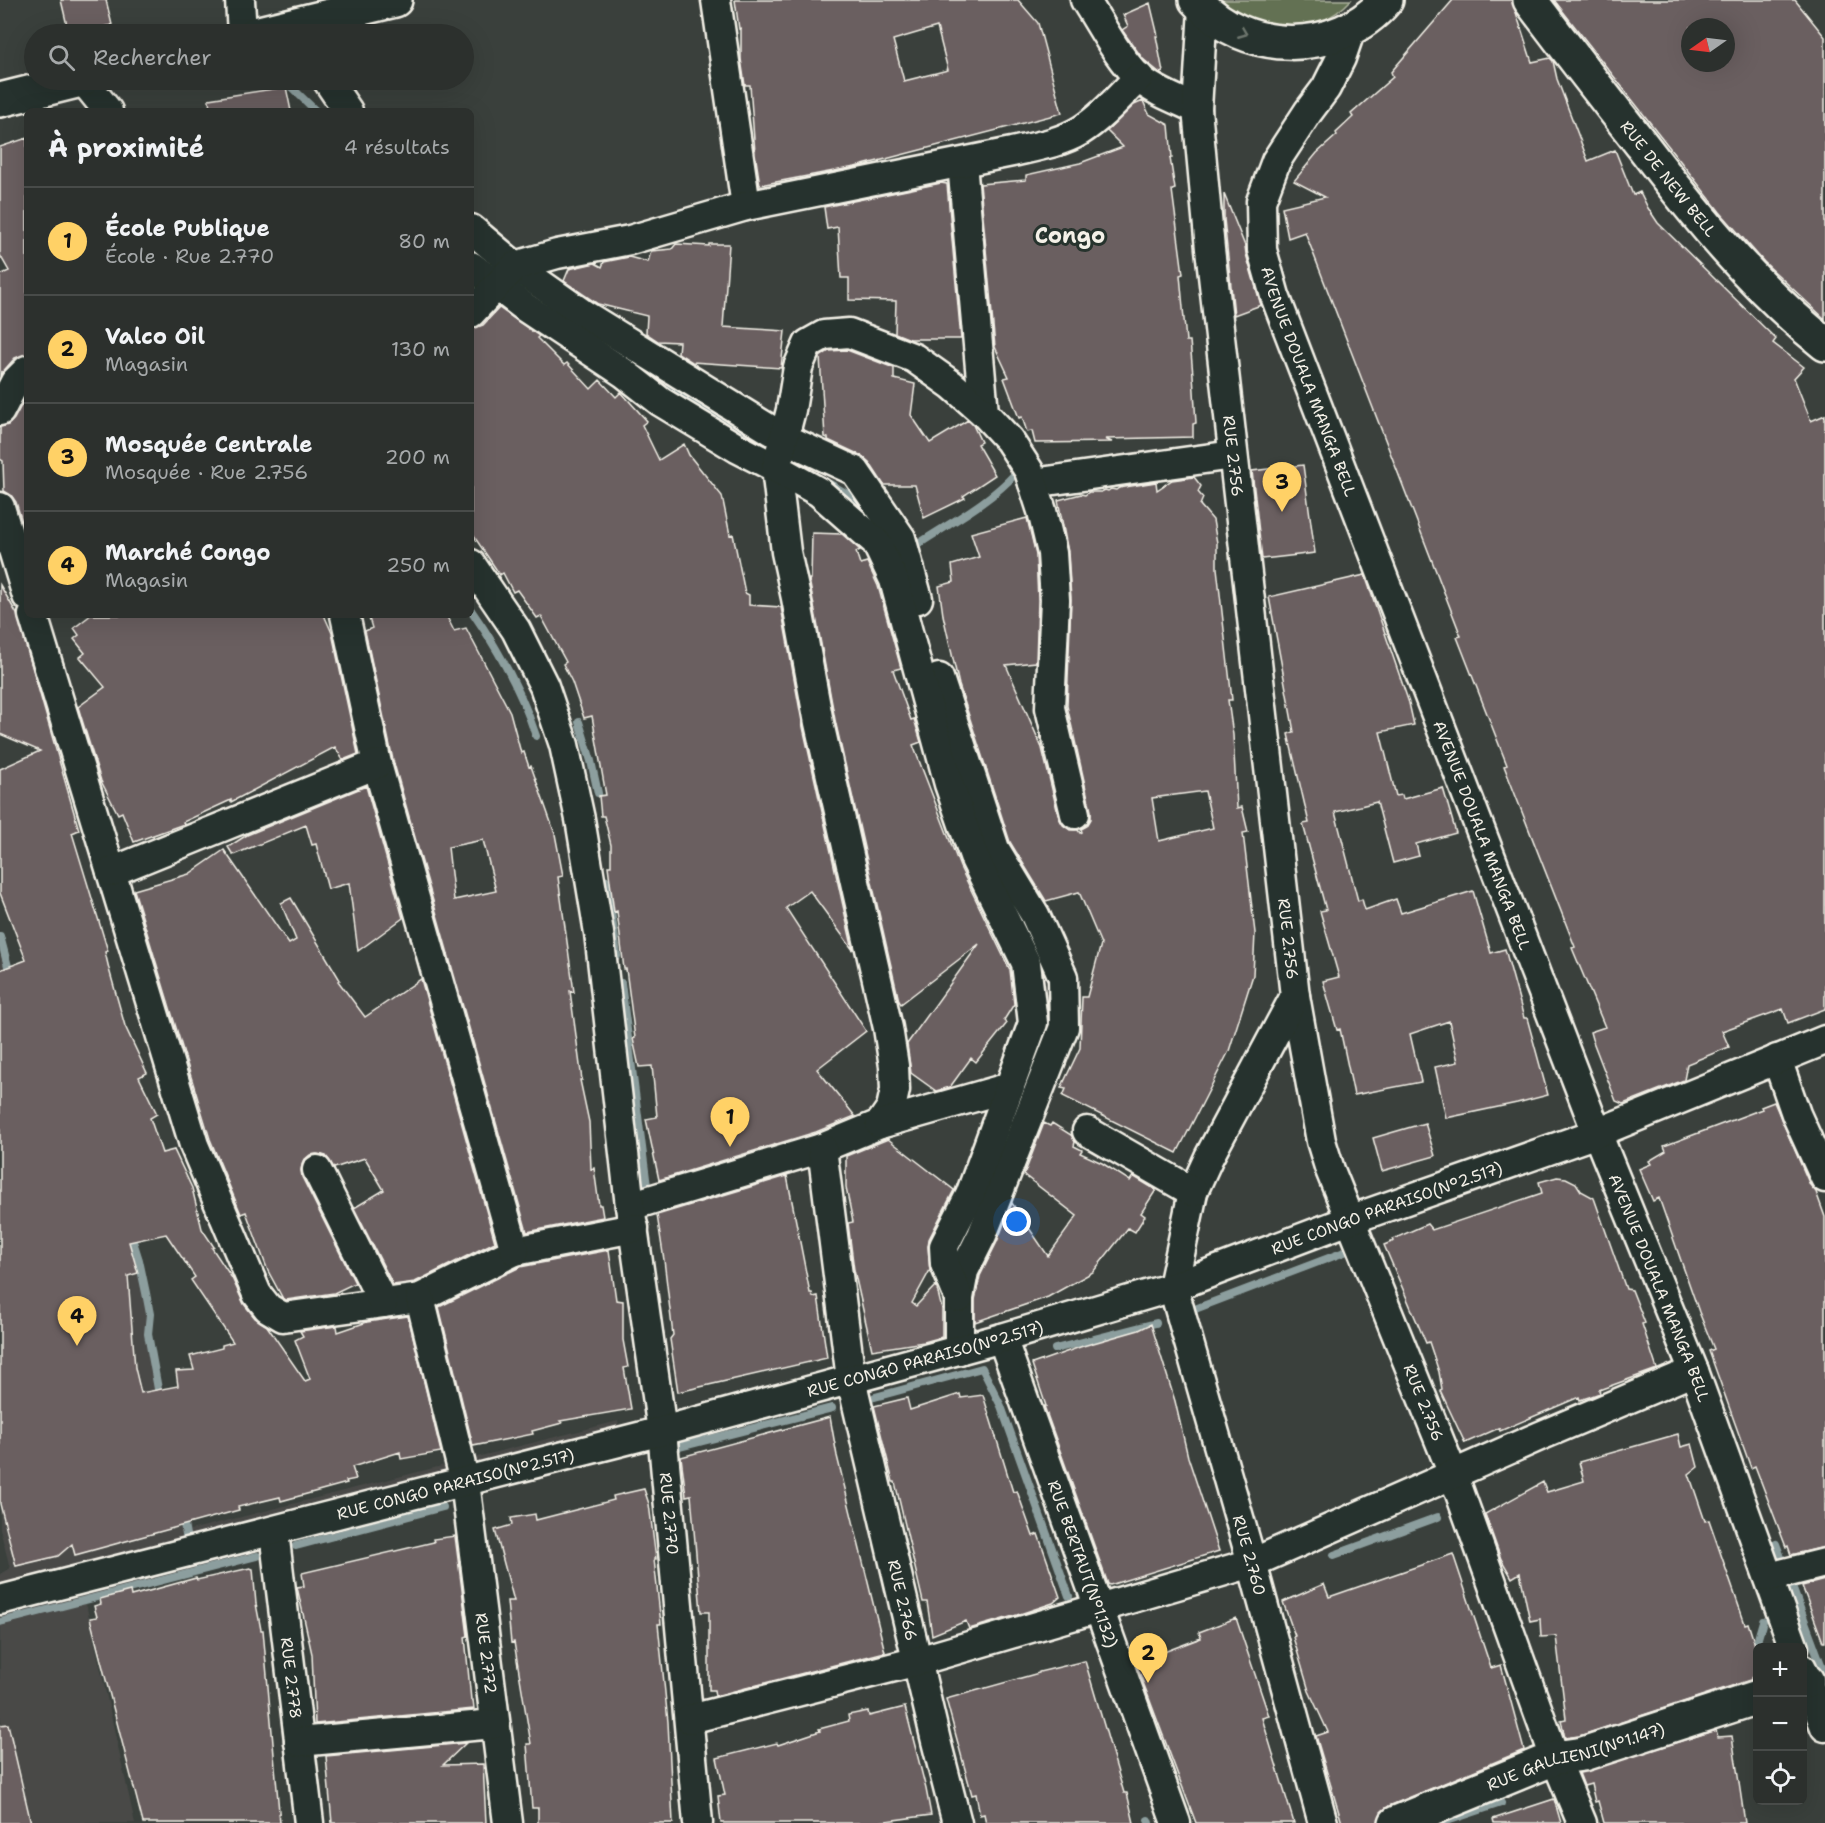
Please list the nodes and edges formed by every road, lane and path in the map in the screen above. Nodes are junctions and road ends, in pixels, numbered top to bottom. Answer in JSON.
{"nodes":[{"id":1,"x":240,"y":0,"type":"edge"},
{"id":2,"x":395,"y":0,"type":"edge"},
{"id":3,"x":716,"y":0,"type":"edge"},
{"id":4,"x":1085,"y":0,"type":"edge"},
{"id":5,"x":1386,"y":0,"type":"edge"},
{"id":6,"x":1530,"y":0,"type":"edge"},
{"id":7,"x":1200,"y":4,"type":"edge"},
{"id":8,"x":241,"y":24,"type":"edge"},
{"id":9,"x":308,"y":24,"type":"edge"},
{"id":10,"x":1352,"y":29,"type":"junction"},
{"id":11,"x":1139,"y":77,"type":"junction"},
{"id":12,"x":41,"y":90,"type":"edge"},
{"id":13,"x":90,"y":90,"type":"edge"},
{"id":14,"x":334,"y":90,"type":"edge"},
{"id":15,"x":0,"y":100,"type":"edge"},
{"id":16,"x":105,"y":108,"type":"edge"},
{"id":17,"x":346,"y":108,"type":"edge"},
{"id":18,"x":1197,"y":110,"type":"junction"},
{"id":19,"x":962,"y":162,"type":"junction"},
{"id":20,"x":746,"y":206,"type":"junction"},
{"id":21,"x":474,"y":233,"type":"edge"},
{"id":22,"x":474,"y":267,"type":"edge"},
{"id":23,"x":506,"y":277,"type":"junction"},
{"id":24,"x":474,"y":310,"type":"edge"},
{"id":25,"x":1825,"y":344,"type":"edge"},
{"id":26,"x":24,"y":373,"type":"edge"},
{"id":27,"x":0,"y":411,"type":"edge"},
{"id":28,"x":984,"y":413,"type":"junction"},
{"id":29,"x":784,"y":438,"type":"junction"},
{"id":30,"x":1233,"y":454,"type":"junction"},
{"id":31,"x":776,"y":468,"type":"junction"},
{"id":32,"x":1033,"y":483,"type":"junction"},
{"id":33,"x":0,"y":507,"type":"edge"},
{"id":34,"x":474,"y":568,"type":"edge"},
{"id":35,"x":24,"y":586,"type":"edge"},
{"id":36,"x":34,"y":618,"type":"edge"},
{"id":37,"x":346,"y":618,"type":"edge"},
{"id":38,"x":377,"y":764,"type":"junction"},
{"id":39,"x":1075,"y":814,"type":"dead end"},
{"id":40,"x":111,"y":872,"type":"junction"},
{"id":41,"x":1295,"y":996,"type":"junction"},
{"id":42,"x":1825,"y":1040,"type":"edge"},
{"id":43,"x":1777,"y":1059,"type":"junction"},
{"id":44,"x":1010,"y":1088,"type":"junction"},
{"id":45,"x":880,"y":1124,"type":"junction"},
{"id":46,"x":1087,"y":1131,"type":"dead end"},
{"id":47,"x":1597,"y":1133,"type":"junction"},
{"id":48,"x":822,"y":1148,"type":"junction"},
{"id":49,"x":317,"y":1170,"type":"dead end"},
{"id":50,"x":1825,"y":1178,"type":"edge"},
{"id":51,"x":1193,"y":1192,"type":"junction"},
{"id":52,"x":632,"y":1217,"type":"junction"},
{"id":53,"x":1352,"y":1219,"type":"junction"},
{"id":54,"x":515,"y":1251,"type":"junction"},
{"id":55,"x":1173,"y":1287,"type":"junction"},
{"id":56,"x":420,"y":1298,"type":"junction"},
{"id":57,"x":959,"y":1298,"type":"junction"},
{"id":58,"x":383,"y":1303,"type":"junction"},
{"id":59,"x":1002,"y":1338,"type":"junction"},
{"id":60,"x":959,"y":1350,"type":"junction"},
{"id":61,"x":1694,"y":1371,"type":"junction"},
{"id":62,"x":851,"y":1379,"type":"junction"},
{"id":63,"x":662,"y":1431,"type":"junction"},
{"id":64,"x":1454,"y":1474,"type":"junction"},
{"id":65,"x":465,"y":1482,"type":"junction"},
{"id":66,"x":274,"y":1532,"type":"junction"},
{"id":67,"x":1252,"y":1563,"type":"junction"},
{"id":68,"x":1825,"y":1563,"type":"edge"},
{"id":69,"x":1769,"y":1577,"type":"junction"},
{"id":70,"x":2,"y":1591,"type":"edge"},
{"id":71,"x":1098,"y":1608,"type":"junction"},
{"id":72,"x":1793,"y":1643,"type":"edge"},
{"id":73,"x":918,"y":1661,"type":"junction"},
{"id":74,"x":1807,"y":1684,"type":"edge"},
{"id":75,"x":1753,"y":1699,"type":"edge"},
{"id":76,"x":690,"y":1719,"type":"junction"},
{"id":77,"x":494,"y":1724,"type":"junction"},
{"id":78,"x":1825,"y":1727,"type":"edge"},
{"id":79,"x":299,"y":1742,"type":"junction"},
{"id":80,"x":1555,"y":1758,"type":"junction"},
{"id":81,"x":309,"y":1823,"type":"edge"},
{"id":82,"x":507,"y":1823,"type":"edge"},
{"id":83,"x":698,"y":1823,"type":"edge"},
{"id":84,"x":957,"y":1823,"type":"edge"},
{"id":85,"x":1176,"y":1823,"type":"edge"},
{"id":86,"x":1323,"y":1823,"type":"edge"},
{"id":87,"x":1395,"y":1823,"type":"edge"},
{"id":88,"x":1582,"y":1823,"type":"edge"}],
"edges":[{"from":1,"to":8,"type":"street"},
{"from":2,"to":9,"type":"main road"},
{"from":3,"to":20,"type":"street"},
{"from":4,"to":11,"type":"street"},
{"from":5,"to":10,"type":"main road"},
{"from":6,"to":25,"type":"main road","name":"RUE DE NEW BELL"},
{"from":7,"to":10,"type":"main road","one_way":true},
{"from":7,"to":18,"type":"street","name":"RUE 2.756"},
{"from":10,"to":47,"type":"street","name":"AVENUE DOUALA MANGA BELL"},
{"from":11,"to":18,"type":"street"},
{"from":11,"to":19,"type":"street"},
{"from":12,"to":15,"type":"main road"},
{"from":13,"to":16,"type":"street"},
{"from":14,"to":17,"type":"street"},
{"from":18,"to":30,"type":"street","name":"RUE 2.756"},
{"from":19,"to":20,"type":"street"},
{"from":19,"to":28,"type":"street"},
{"from":20,"to":23,"type":"street"},
{"from":21,"to":23,"type":"street"},
{"from":22,"to":23,"type":"street"},
{"from":23,"to":24,"type":"street"},
{"from":23,"to":29,"type":"street"},
{"from":23,"to":31,"type":"street"},
{"from":26,"to":27,"type":"street"},
{"from":28,"to":29,"type":"street"},
{"from":28,"to":32,"type":"street"},
{"from":29,"to":31,"type":"street"},
{"from":29,"to":57,"type":"street"},
{"from":30,"to":32,"type":"street"},
{"from":30,"to":41,"type":"street","name":"RUE 2.756"},
{"from":31,"to":44,"type":"street"},
{"from":31,"to":45,"type":"street"},
{"from":32,"to":39,"type":"street"},
{"from":33,"to":35,"type":"street"},
{"from":34,"to":52,"type":"street","name":"RUE 2.770"},
{"from":36,"to":40,"type":"street"},
{"from":37,"to":38,"type":"street"},
{"from":38,"to":40,"type":"street"},
{"from":38,"to":54,"type":"street"},
{"from":40,"to":58,"type":"street"},
{"from":41,"to":51,"type":"street"},
{"from":41,"to":53,"type":"street","name":"RUE 2.756"},
{"from":42,"to":43,"type":"street","name":"RUE CONGO PARAISO(N°2.517)"},
{"from":43,"to":47,"type":"street","name":"RUE CONGO PARAISO(N°2.517)"},
{"from":43,"to":50,"type":"street"},
{"from":44,"to":45,"type":"street"},
{"from":44,"to":57,"type":"street"},
{"from":45,"to":48,"type":"street"},
{"from":46,"to":51,"type":"street"},
{"from":47,"to":53,"type":"street","name":"RUE CONGO PARAISO(N°2.517)"},
{"from":47,"to":61,"type":"street","name":"AVENUE DOUALA MANGA BELL"},
{"from":48,"to":52,"type":"street"},
{"from":48,"to":62,"type":"street","name":"RUE 2.766"},
{"from":49,"to":58,"type":"street"},
{"from":51,"to":55,"type":"street"},
{"from":52,"to":54,"type":"street"},
{"from":52,"to":63,"type":"street","name":"RUE 2.770"},
{"from":53,"to":55,"type":"street","name":"RUE CONGO PARAISO(N°2.517)"},
{"from":53,"to":64,"type":"street","name":"RUE 2.756"},
{"from":54,"to":56,"type":"street"},
{"from":55,"to":59,"type":"street","name":"RUE CONGO PARAISO(N°2.517)"},
{"from":55,"to":67,"type":"street","name":"RUE 2.760"},
{"from":56,"to":58,"type":"street"},
{"from":56,"to":65,"type":"street","name":"RUE 2.772"},
{"from":57,"to":60,"type":"street"},
{"from":59,"to":60,"type":"street","name":"RUE CONGO PARAISO(N°2.517)"},
{"from":59,"to":71,"type":"street","name":"RUE BERTAUT(N°1.132)"},
{"from":60,"to":62,"type":"street","name":"RUE CONGO PARAISO(N°2.517)"},
{"from":61,"to":64,"type":"street"},
{"from":61,"to":69,"type":"street","name":"AVENUE DOUALA MANGA BELL"},
{"from":62,"to":63,"type":"street","name":"RUE CONGO PARAISO(N°2.517)"},
{"from":62,"to":73,"type":"street","name":"RUE 2.766"},
{"from":63,"to":65,"type":"street","name":"RUE CONGO PARAISO(N°2.517)"},
{"from":63,"to":76,"type":"street","name":"RUE 2.770"},
{"from":64,"to":67,"type":"street"},
{"from":64,"to":80,"type":"street","name":"RUE 2.756"},
{"from":65,"to":66,"type":"street","name":"RUE CONGO PARAISO(N°2.517)"},
{"from":65,"to":77,"type":"street","name":"RUE 2.772"},
{"from":66,"to":70,"type":"street","name":"RUE CONGO PARAISO(N°2.517)"},
{"from":66,"to":79,"type":"street","name":"RUE 2.778"},
{"from":67,"to":71,"type":"street"},
{"from":67,"to":86,"type":"street","name":"RUE 2.760"},
{"from":68,"to":69,"type":"street"},
{"from":69,"to":72,"type":"street","name":"AVENUE DOUALA MANGA BELL"},
{"from":71,"to":73,"type":"street"},
{"from":71,"to":85,"type":"street","name":"RUE BERTAUT(N°1.132)"},
{"from":73,"to":76,"type":"street"},
{"from":73,"to":84,"type":"street","name":"RUE 2.766"},
{"from":74,"to":78,"type":"street"},
{"from":75,"to":80,"type":"main road","name":"RUE GALLIENI(N°1.147)"},
{"from":76,"to":83,"type":"street","name":"RUE 2.770"},
{"from":77,"to":79,"type":"street"},
{"from":77,"to":82,"type":"street","name":"RUE 2.772"},
{"from":79,"to":81,"type":"street","name":"RUE 2.778"},
{"from":80,"to":87,"type":"main road","name":"RUE GALLIENI(N°1.147)"},
{"from":80,"to":88,"type":"street","name":"RUE 2.756"}]}
